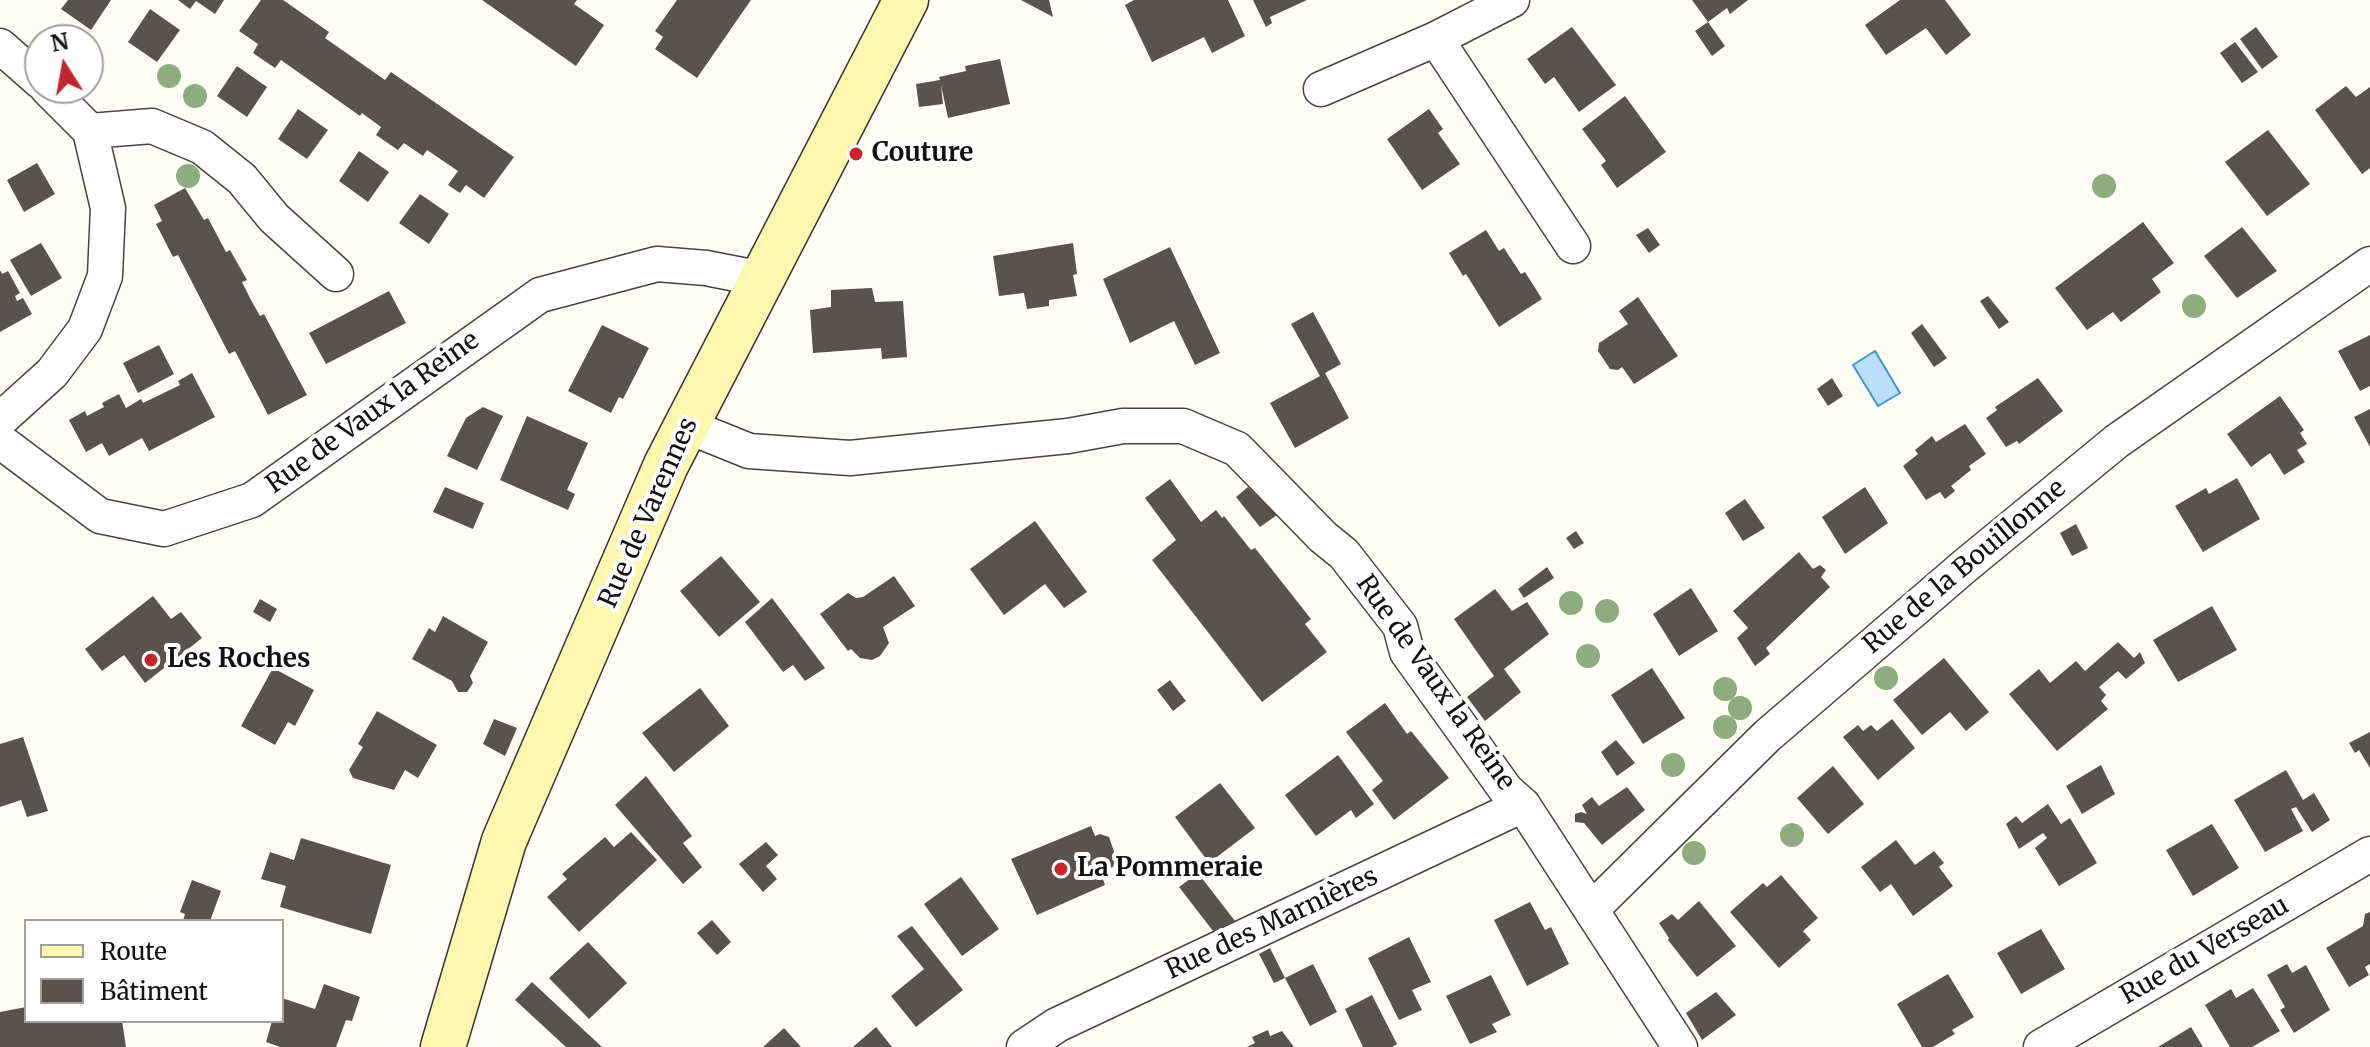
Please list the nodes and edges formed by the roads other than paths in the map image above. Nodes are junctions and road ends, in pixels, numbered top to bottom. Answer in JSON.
{"nodes":[{"id":1,"x":906,"y":0,"type":"edge"},
{"id":2,"x":1512,"y":0,"type":"edge"},
{"id":3,"x":1436,"y":39,"type":"junction"},
{"id":4,"x":0,"y":46,"type":"edge"},
{"id":5,"x":24,"y":67,"type":"edge"},
{"id":6,"x":1321,"y":89,"type":"dead end"},
{"id":7,"x":63,"y":104,"type":"edge"},
{"id":8,"x":90,"y":131,"type":"junction"},
{"id":9,"x":1573,"y":246,"type":"dead end"},
{"id":10,"x":2370,"y":264,"type":"edge"},
{"id":11,"x":336,"y":274,"type":"dead end"},
{"id":12,"x":762,"y":279,"type":"junction"},
{"id":13,"x":0,"y":420,"type":"edge"},
{"id":14,"x":687,"y":426,"type":"junction"},
{"id":15,"x":0,"y":441,"type":"edge"},
{"id":16,"x":1523,"y":805,"type":"junction"},
{"id":17,"x":2370,"y":854,"type":"edge"},
{"id":18,"x":1592,"y":909,"type":"junction"},
{"id":19,"x":443,"y":1047,"type":"edge"},
{"id":20,"x":1024,"y":1047,"type":"edge"},
{"id":21,"x":1680,"y":1047,"type":"edge"},
{"id":22,"x":2041,"y":1047,"type":"edge"}],
"edges":[{"from":1,"to":12,"type":"street","name":"Rue de Varennes"},
{"from":2,"to":3,"type":"street"},
{"from":3,"to":6,"type":"street"},
{"from":3,"to":9,"type":"street"},
{"from":4,"to":5,"type":"street"},
{"from":7,"to":8,"type":"street"},
{"from":8,"to":11,"type":"street"},
{"from":8,"to":13,"type":"street"},
{"from":10,"to":18,"type":"street","name":"Rue de la Bouillonne"},
{"from":12,"to":14,"type":"street","name":"Rue de Varennes"},
{"from":12,"to":15,"type":"street","name":"Rue de Vaux la Reine"},
{"from":14,"to":16,"type":"street","name":"Rue de Vaux la Reine"},
{"from":14,"to":19,"type":"street","name":"Rue de Varennes"},
{"from":16,"to":18,"type":"street","name":"Rue de Vaux la Reine"},
{"from":16,"to":20,"type":"street","name":"Rue des Marnières"},
{"from":17,"to":22,"type":"street","name":"Rue du Verseau"},
{"from":18,"to":21,"type":"street","name":"Rue de Vaux la Reine"}]}
